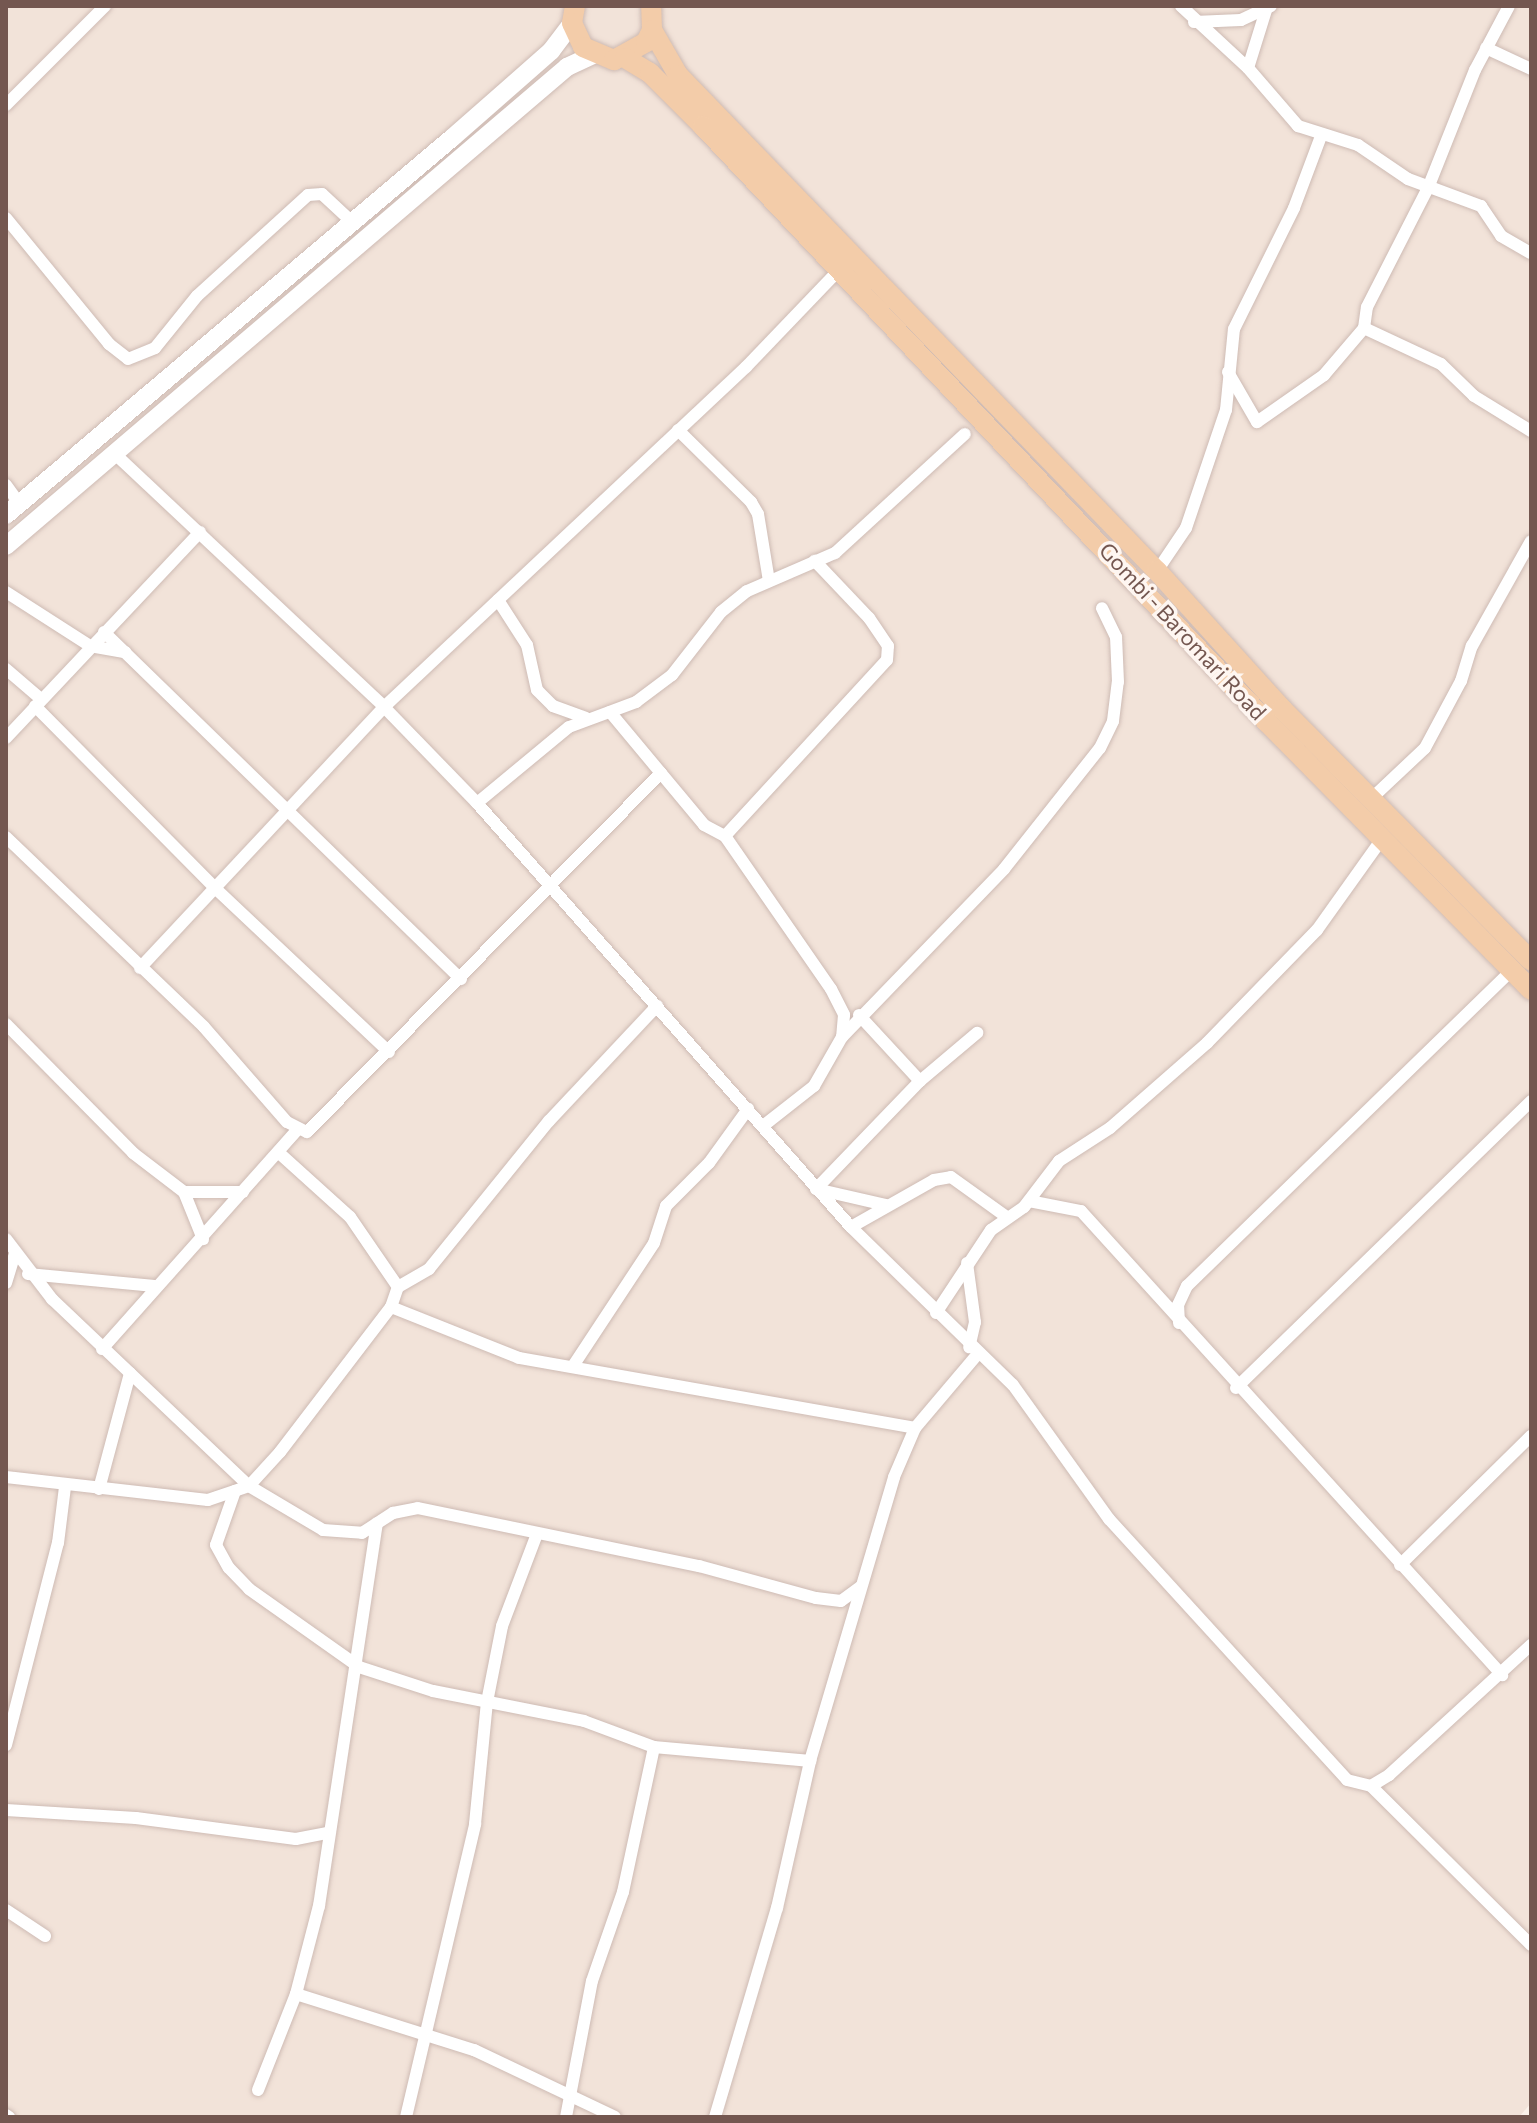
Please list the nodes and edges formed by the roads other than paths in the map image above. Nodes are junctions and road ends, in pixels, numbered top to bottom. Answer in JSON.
{"nodes":[{"id":1,"x":105,"y":6,"type":"edge"},
{"id":2,"x":651,"y":6,"type":"edge"},
{"id":3,"x":1181,"y":6,"type":"edge"},
{"id":4,"x":1509,"y":6,"type":"edge"},
{"id":5,"x":1268,"y":7,"type":"edge"},
{"id":6,"x":573,"y":11,"type":"edge"},
{"id":7,"x":1194,"y":22,"type":"junction"},
{"id":8,"x":652,"y":30,"type":"junction"},
{"id":9,"x":1486,"y":48,"type":"junction"},
{"id":10,"x":593,"y":55,"type":"junction"},
{"id":11,"x":625,"y":58,"type":"junction"},
{"id":12,"x":1248,"y":68,"type":"junction"},
{"id":13,"x":1531,"y":69,"type":"edge"},
{"id":14,"x":6,"y":105,"type":"edge"},
{"id":15,"x":1321,"y":136,"type":"junction"},
{"id":16,"x":1428,"y":188,"type":"junction"},
{"id":17,"x":6,"y":218,"type":"edge"},
{"id":18,"x":352,"y":222,"type":"junction"},
{"id":19,"x":1531,"y":253,"type":"edge"},
{"id":20,"x":846,"y":262,"type":"junction"},
{"id":21,"x":1364,"y":328,"type":"junction"},
{"id":22,"x":1227,"y":370,"type":"junction"},
{"id":23,"x":678,"y":430,"type":"junction"},
{"id":24,"x":1531,"y":431,"type":"edge"},
{"id":25,"x":965,"y":434,"type":"dead end"},
{"id":26,"x":115,"y":454,"type":"junction"},
{"id":27,"x":6,"y":485,"type":"edge"},
{"id":28,"x":13,"y":510,"type":"edge"},
{"id":29,"x":200,"y":532,"type":"junction"},
{"id":30,"x":1531,"y":541,"type":"edge"},
{"id":31,"x":6,"y":546,"type":"edge"},
{"id":32,"x":815,"y":561,"type":"junction"},
{"id":33,"x":1157,"y":571,"type":"junction"},
{"id":34,"x":769,"y":581,"type":"junction"},
{"id":35,"x":6,"y":592,"type":"edge"},
{"id":36,"x":498,"y":600,"type":"junction"},
{"id":37,"x":1102,"y":608,"type":"dead end"},
{"id":38,"x":104,"y":632,"type":"junction"},
{"id":39,"x":90,"y":646,"type":"junction"},
{"id":40,"x":125,"y":652,"type":"junction"},
{"id":41,"x":6,"y":669,"type":"edge"},
{"id":42,"x":38,"y":703,"type":"junction"},
{"id":43,"x":384,"y":707,"type":"junction"},
{"id":44,"x":610,"y":712,"type":"junction"},
{"id":45,"x":586,"y":718,"type":"junction"},
{"id":46,"x":6,"y":738,"type":"edge"},
{"id":47,"x":661,"y":773,"type":"junction"},
{"id":48,"x":1373,"y":797,"type":"junction"},
{"id":49,"x":477,"y":803,"type":"junction"},
{"id":50,"x":285,"y":811,"type":"junction"},
{"id":51,"x":1399,"y":823,"type":"junction"},
{"id":52,"x":725,"y":836,"type":"junction"},
{"id":53,"x":6,"y":837,"type":"edge"},
{"id":54,"x":1381,"y":838,"type":"junction"},
{"id":55,"x":552,"y":885,"type":"junction"},
{"id":56,"x":215,"y":888,"type":"junction"},
{"id":57,"x":1531,"y":961,"type":"edge"},
{"id":58,"x":140,"y":968,"type":"junction"},
{"id":59,"x":1512,"y":970,"type":"junction"},
{"id":60,"x":461,"y":979,"type":"junction"},
{"id":61,"x":1531,"y":990,"type":"edge"},
{"id":62,"x":657,"y":1006,"type":"junction"},
{"id":63,"x":844,"y":1015,"type":"junction"},
{"id":64,"x":864,"y":1016,"type":"junction"},
{"id":65,"x":6,"y":1024,"type":"edge"},
{"id":66,"x":977,"y":1033,"type":"dead end"},
{"id":67,"x":842,"y":1037,"type":"junction"},
{"id":68,"x":389,"y":1052,"type":"junction"},
{"id":69,"x":920,"y":1081,"type":"junction"},
{"id":70,"x":1531,"y":1101,"type":"edge"},
{"id":71,"x":748,"y":1109,"type":"junction"},
{"id":72,"x":763,"y":1126,"type":"junction"},
{"id":73,"x":297,"y":1130,"type":"junction"},
{"id":74,"x":278,"y":1152,"type":"junction"},
{"id":75,"x":816,"y":1189,"type":"junction"},
{"id":76,"x":184,"y":1192,"type":"junction"},
{"id":77,"x":243,"y":1192,"type":"junction"},
{"id":78,"x":1029,"y":1201,"type":"junction"},
{"id":79,"x":886,"y":1205,"type":"junction"},
{"id":80,"x":1008,"y":1218,"type":"junction"},
{"id":81,"x":851,"y":1227,"type":"junction"},
{"id":82,"x":6,"y":1239,"type":"edge"},
{"id":83,"x":203,"y":1239,"type":"junction"},
{"id":84,"x":15,"y":1254,"type":"junction"},
{"id":85,"x":967,"y":1263,"type":"junction"},
{"id":86,"x":28,"y":1274,"type":"junction"},
{"id":87,"x":6,"y":1283,"type":"edge"},
{"id":88,"x":154,"y":1286,"type":"junction"},
{"id":89,"x":398,"y":1287,"type":"junction"},
{"id":90,"x":391,"y":1307,"type":"junction"},
{"id":91,"x":936,"y":1313,"type":"junction"},
{"id":92,"x":1179,"y":1323,"type":"junction"},
{"id":93,"x":102,"y":1349,"type":"junction"},
{"id":94,"x":973,"y":1351,"type":"junction"},
{"id":95,"x":573,"y":1366,"type":"junction"},
{"id":96,"x":130,"y":1373,"type":"junction"},
{"id":97,"x":1236,"y":1388,"type":"junction"},
{"id":98,"x":915,"y":1428,"type":"junction"},
{"id":99,"x":1531,"y":1436,"type":"edge"},
{"id":100,"x":6,"y":1477,"type":"edge"},
{"id":101,"x":249,"y":1486,"type":"junction"},
{"id":102,"x":65,"y":1487,"type":"junction"},
{"id":103,"x":99,"y":1489,"type":"junction"},
{"id":104,"x":235,"y":1491,"type":"junction"},
{"id":105,"x":377,"y":1523,"type":"junction"},
{"id":106,"x":537,"y":1534,"type":"junction"},
{"id":107,"x":1400,"y":1565,"type":"junction"},
{"id":108,"x":860,"y":1587,"type":"junction"},
{"id":109,"x":1531,"y":1645,"type":"edge"},
{"id":110,"x":359,"y":1667,"type":"junction"},
{"id":111,"x":1502,"y":1675,"type":"junction"},
{"id":112,"x":487,"y":1702,"type":"junction"},
{"id":113,"x":6,"y":1745,"type":"edge"},
{"id":114,"x":654,"y":1747,"type":"junction"},
{"id":115,"x":810,"y":1761,"type":"junction"},
{"id":116,"x":1371,"y":1786,"type":"junction"},
{"id":117,"x":6,"y":1810,"type":"edge"},
{"id":118,"x":327,"y":1833,"type":"junction"},
{"id":119,"x":6,"y":1910,"type":"edge"},
{"id":120,"x":45,"y":1936,"type":"dead end"},
{"id":121,"x":1531,"y":1945,"type":"edge"},
{"id":122,"x":296,"y":1994,"type":"junction"},
{"id":123,"x":426,"y":2035,"type":"junction"},
{"id":124,"x":258,"y":2090,"type":"dead end"},
{"id":125,"x":572,"y":2098,"type":"junction"},
{"id":126,"x":406,"y":2117,"type":"edge"},
{"id":127,"x":566,"y":2117,"type":"edge"},
{"id":128,"x":615,"y":2117,"type":"edge"},
{"id":129,"x":715,"y":2117,"type":"edge"}],
"edges":[{"from":1,"to":14,"type":"street"},
{"from":2,"to":8,"type":"main road"},
{"from":3,"to":7,"type":"street"},
{"from":4,"to":9,"type":"street"},
{"from":5,"to":7,"type":"street"},
{"from":5,"to":12,"type":"street"},
{"from":6,"to":10,"type":"main road"},
{"from":6,"to":18,"type":"main road"},
{"from":7,"to":12,"type":"street"},
{"from":8,"to":11,"type":"main road"},
{"from":8,"to":20,"type":"main road"},
{"from":9,"to":13,"type":"street"},
{"from":9,"to":16,"type":"street"},
{"from":10,"to":11,"type":"main road"},
{"from":10,"to":26,"type":"main road"},
{"from":11,"to":20,"type":"main road"},
{"from":12,"to":15,"type":"street"},
{"from":15,"to":16,"type":"street"},
{"from":15,"to":22,"type":"street"},
{"from":16,"to":19,"type":"street"},
{"from":16,"to":21,"type":"street"},
{"from":17,"to":18,"type":"street"},
{"from":18,"to":28,"type":"main road"},
{"from":20,"to":23,"type":"street"},
{"from":20,"to":33,"type":"main road","name":"Gombi - Baromari Road"},
{"from":20,"to":54,"type":"main road","name":"Gombi - Baromari Road"},
{"from":21,"to":22,"type":"street"},
{"from":21,"to":24,"type":"street"},
{"from":22,"to":33,"type":"street"},
{"from":23,"to":34,"type":"street"},
{"from":23,"to":36,"type":"street"},
{"from":25,"to":32,"type":"street"},
{"from":26,"to":29,"type":"street"},
{"from":26,"to":31,"type":"main road"},
{"from":27,"to":28,"type":"street"},
{"from":29,"to":38,"type":"street"},
{"from":29,"to":43,"type":"street"},
{"from":30,"to":48,"type":"street"},
{"from":32,"to":34,"type":"street"},
{"from":32,"to":52,"type":"street"},
{"from":33,"to":48,"type":"main road","name":"Gombi - Baromari Road"},
{"from":34,"to":44,"type":"street"},
{"from":35,"to":39,"type":"street"},
{"from":36,"to":43,"type":"street"},
{"from":36,"to":45,"type":"street"},
{"from":37,"to":64,"type":"street"},
{"from":38,"to":39,"type":"street"},
{"from":38,"to":40,"type":"street"},
{"from":39,"to":40,"type":"street"},
{"from":39,"to":42,"type":"street"},
{"from":40,"to":50,"type":"street"},
{"from":41,"to":42,"type":"street"},
{"from":42,"to":46,"type":"street"},
{"from":42,"to":56,"type":"street"},
{"from":43,"to":49,"type":"street"},
{"from":43,"to":50,"type":"street"},
{"from":44,"to":45,"type":"street"},
{"from":44,"to":47,"type":"street"},
{"from":45,"to":49,"type":"street"},
{"from":47,"to":52,"type":"street"},
{"from":47,"to":55,"type":"street"},
{"from":48,"to":51,"type":"main road","name":"Gombi - Baromari Road"},
{"from":49,"to":55,"type":"street"},
{"from":50,"to":56,"type":"street"},
{"from":50,"to":60,"type":"street"},
{"from":51,"to":54,"type":"street"},
{"from":51,"to":57,"type":"main road","name":"Gombi - Baromari Road"},
{"from":52,"to":63,"type":"street"},
{"from":53,"to":58,"type":"street"},
{"from":54,"to":59,"type":"main road","name":"Gombi - Baromari Road"},
{"from":54,"to":78,"type":"street"},
{"from":55,"to":60,"type":"street"},
{"from":55,"to":62,"type":"street"},
{"from":56,"to":58,"type":"street"},
{"from":56,"to":68,"type":"street"},
{"from":58,"to":73,"type":"street"},
{"from":59,"to":61,"type":"main road","name":"Gombi - Baromari Road"},
{"from":59,"to":92,"type":"street"},
{"from":60,"to":68,"type":"street"},
{"from":62,"to":71,"type":"street"},
{"from":62,"to":89,"type":"street"},
{"from":63,"to":64,"type":"street"},
{"from":63,"to":67,"type":"street"},
{"from":64,"to":67,"type":"street"},
{"from":64,"to":69,"type":"street"},
{"from":65,"to":76,"type":"street"},
{"from":66,"to":69,"type":"street"},
{"from":67,"to":72,"type":"street"},
{"from":68,"to":73,"type":"street"},
{"from":69,"to":75,"type":"street"},
{"from":70,"to":97,"type":"street"},
{"from":71,"to":72,"type":"street"},
{"from":71,"to":95,"type":"street"},
{"from":72,"to":75,"type":"street"},
{"from":73,"to":74,"type":"street"},
{"from":74,"to":77,"type":"street"},
{"from":74,"to":89,"type":"street"},
{"from":75,"to":79,"type":"street"},
{"from":75,"to":81,"type":"street"},
{"from":76,"to":77,"type":"street"},
{"from":76,"to":83,"type":"street"},
{"from":77,"to":83,"type":"street"},
{"from":78,"to":80,"type":"street"},
{"from":78,"to":92,"type":"street"},
{"from":79,"to":80,"type":"street"},
{"from":79,"to":81,"type":"street"},
{"from":80,"to":85,"type":"street"},
{"from":81,"to":91,"type":"street"},
{"from":82,"to":84,"type":"street"},
{"from":83,"to":88,"type":"street"},
{"from":84,"to":86,"type":"street"},
{"from":84,"to":87,"type":"street"},
{"from":85,"to":91,"type":"street"},
{"from":85,"to":94,"type":"street"},
{"from":86,"to":88,"type":"street"},
{"from":86,"to":93,"type":"street"},
{"from":88,"to":93,"type":"street"},
{"from":89,"to":90,"type":"street"},
{"from":90,"to":95,"type":"street"},
{"from":90,"to":101,"type":"street"},
{"from":91,"to":94,"type":"street"},
{"from":92,"to":97,"type":"street"},
{"from":93,"to":96,"type":"street"},
{"from":94,"to":98,"type":"street"},
{"from":94,"to":116,"type":"street"},
{"from":95,"to":98,"type":"street"},
{"from":96,"to":101,"type":"street"},
{"from":96,"to":103,"type":"street"},
{"from":97,"to":107,"type":"street"},
{"from":98,"to":108,"type":"street"},
{"from":99,"to":107,"type":"street"},
{"from":100,"to":102,"type":"street"},
{"from":101,"to":104,"type":"street"},
{"from":101,"to":105,"type":"street"},
{"from":102,"to":103,"type":"street"},
{"from":102,"to":113,"type":"street"},
{"from":103,"to":104,"type":"street"},
{"from":104,"to":110,"type":"street"},
{"from":105,"to":106,"type":"street"},
{"from":105,"to":110,"type":"street"},
{"from":106,"to":108,"type":"street"},
{"from":106,"to":112,"type":"street"},
{"from":107,"to":111,"type":"street"},
{"from":108,"to":115,"type":"street"},
{"from":109,"to":111,"type":"street"},
{"from":110,"to":112,"type":"street"},
{"from":110,"to":118,"type":"street"},
{"from":111,"to":116,"type":"street"},
{"from":112,"to":114,"type":"street"},
{"from":112,"to":123,"type":"street"},
{"from":114,"to":115,"type":"street"},
{"from":114,"to":125,"type":"street"},
{"from":115,"to":129,"type":"street"},
{"from":116,"to":121,"type":"street"},
{"from":117,"to":118,"type":"street"},
{"from":118,"to":122,"type":"street"},
{"from":119,"to":120,"type":"street"},
{"from":122,"to":123,"type":"street"},
{"from":122,"to":124,"type":"street"},
{"from":123,"to":125,"type":"street"},
{"from":123,"to":126,"type":"street"},
{"from":125,"to":127,"type":"street"},
{"from":125,"to":128,"type":"street"}]}
